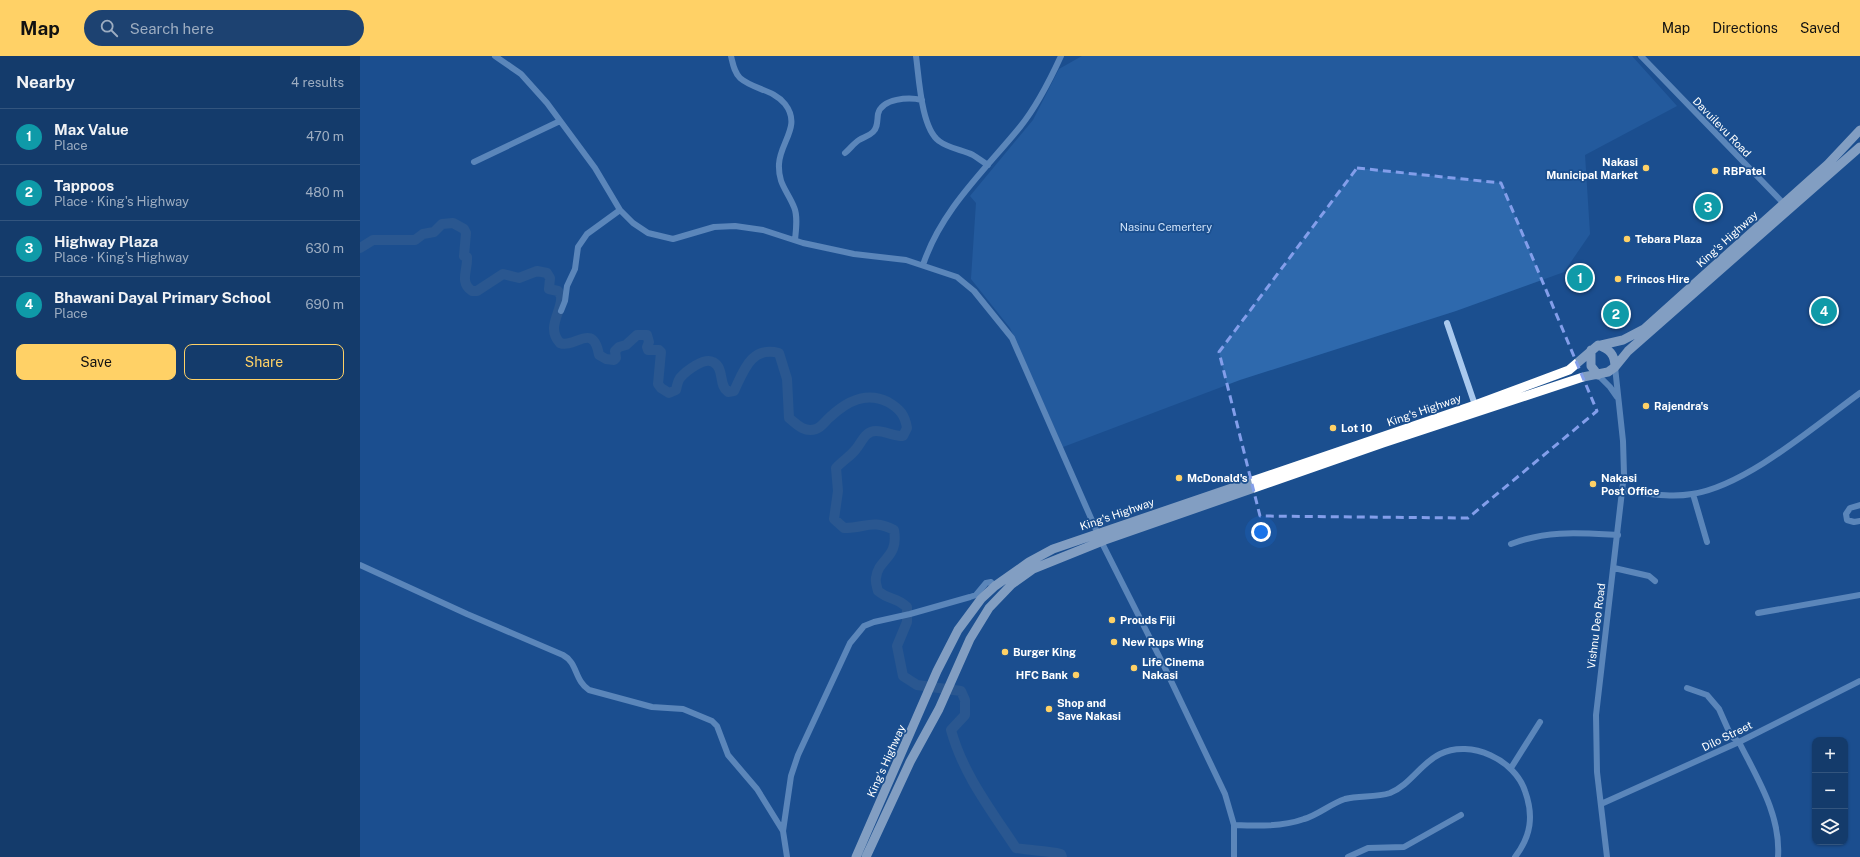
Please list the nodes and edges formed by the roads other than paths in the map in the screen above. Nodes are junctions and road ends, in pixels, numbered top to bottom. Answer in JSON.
{"nodes":[{"id":1,"x":494,"y":56,"type":"edge"},
{"id":2,"x":731,"y":56,"type":"edge"},
{"id":3,"x":916,"y":56,"type":"edge"},
{"id":4,"x":1061,"y":56,"type":"edge"},
{"id":5,"x":1641,"y":56,"type":"edge"},
{"id":6,"x":922,"y":100,"type":"junction"},
{"id":7,"x":560,"y":120,"type":"junction"},
{"id":8,"x":1860,"y":130,"type":"edge"},
{"id":9,"x":1857,"y":141,"type":"edge"},
{"id":10,"x":1860,"y":147,"type":"edge"},
{"id":11,"x":846,"y":153,"type":"dead end"},
{"id":12,"x":474,"y":162,"type":"dead end"},
{"id":13,"x":988,"y":165,"type":"junction"},
{"id":14,"x":1787,"y":207,"type":"junction"},
{"id":15,"x":620,"y":210,"type":"junction"},
{"id":16,"x":795,"y":240,"type":"junction"},
{"id":17,"x":923,"y":265,"type":"junction"},
{"id":18,"x":561,"y":311,"type":"dead end"},
{"id":19,"x":1448,"y":323,"type":"dead end"},
{"id":20,"x":1594,"y":348,"type":"junction"},
{"id":21,"x":1616,"y":367,"type":"junction"},
{"id":22,"x":1598,"y":375,"type":"junction"},
{"id":23,"x":1860,"y":393,"type":"edge"},
{"id":24,"x":1618,"y":399,"type":"junction"},
{"id":25,"x":1475,"y":405,"type":"junction"},
{"id":26,"x":1623,"y":491,"type":"junction"},
{"id":27,"x":1693,"y":494,"type":"junction"},
{"id":28,"x":1860,"y":505,"type":"edge"},
{"id":29,"x":1860,"y":521,"type":"edge"},
{"id":30,"x":1618,"y":536,"type":"junction"},
{"id":31,"x":1099,"y":538,"type":"junction"},
{"id":32,"x":1707,"y":542,"type":"dead end"},
{"id":33,"x":1511,"y":544,"type":"dead end"},
{"id":34,"x":360,"y":565,"type":"edge"},
{"id":35,"x":1614,"y":568,"type":"junction"},
{"id":36,"x":1656,"y":581,"type":"dead end"},
{"id":37,"x":994,"y":586,"type":"junction"},
{"id":38,"x":1860,"y":595,"type":"edge"},
{"id":39,"x":1758,"y":613,"type":"dead end"},
{"id":40,"x":1860,"y":681,"type":"edge"},
{"id":41,"x":1687,"y":688,"type":"dead end"},
{"id":42,"x":1540,"y":722,"type":"dead end"},
{"id":43,"x":1739,"y":742,"type":"junction"},
{"id":44,"x":1511,"y":768,"type":"junction"},
{"id":45,"x":1601,"y":804,"type":"junction"},
{"id":46,"x":1461,"y":815,"type":"dead end"},
{"id":47,"x":1234,"y":825,"type":"junction"},
{"id":48,"x":783,"y":831,"type":"junction"},
{"id":49,"x":787,"y":857,"type":"edge"},
{"id":50,"x":856,"y":857,"type":"edge"},
{"id":51,"x":866,"y":857,"type":"edge"},
{"id":52,"x":1234,"y":857,"type":"edge"},
{"id":53,"x":1348,"y":857,"type":"edge"},
{"id":54,"x":1515,"y":857,"type":"edge"},
{"id":55,"x":1607,"y":857,"type":"edge"},
{"id":56,"x":1778,"y":857,"type":"edge"}],
"edges":[{"from":1,"to":7,"type":"street"},
{"from":2,"to":16,"type":"street"},
{"from":3,"to":6,"type":"street"},
{"from":4,"to":13,"type":"street"},
{"from":5,"to":14,"type":"street","name":"Davuilevu Road"},
{"from":6,"to":11,"type":"street"},
{"from":6,"to":13,"type":"street"},
{"from":7,"to":12,"type":"street"},
{"from":7,"to":15,"type":"street"},
{"from":8,"to":9,"type":"highway","name":"King's Highway"},
{"from":9,"to":14,"type":"highway","name":"King's Highway"},
{"from":10,"to":14,"type":"highway","name":"King's Highway"},
{"from":13,"to":17,"type":"street"},
{"from":14,"to":20,"type":"highway","name":"King's Highway"},
{"from":14,"to":21,"type":"highway","name":"King's Highway"},
{"from":15,"to":16,"type":"street"},
{"from":15,"to":18,"type":"street"},
{"from":16,"to":17,"type":"street"},
{"from":17,"to":31,"type":"street"},
{"from":19,"to":25,"type":"street"},
{"from":20,"to":21,"type":"highway"},
{"from":20,"to":22,"type":"highway"},
{"from":20,"to":25,"type":"highway","name":"King's Highway"},
{"from":21,"to":22,"type":"highway","name":"King's Highway"},
{"from":21,"to":24,"type":"street","name":"Vishnu Deo Road"},
{"from":22,"to":24,"type":"street"},
{"from":22,"to":31,"type":"highway","name":"King's Highway"},
{"from":23,"to":27,"type":"street"},
{"from":24,"to":26,"type":"street","name":"Vishnu Deo Road"},
{"from":25,"to":31,"type":"highway","name":"King's Highway"},
{"from":26,"to":27,"type":"street"},
{"from":26,"to":30,"type":"street","name":"Vishnu Deo Road"},
{"from":27,"to":32,"type":"street"},
{"from":28,"to":29,"type":"street"},
{"from":30,"to":33,"type":"street"},
{"from":30,"to":35,"type":"street","name":"Vishnu Deo Road"},
{"from":31,"to":37,"type":"highway","name":"King's Highway"},
{"from":31,"to":47,"type":"street"},
{"from":31,"to":51,"type":"highway","name":"King's Highway"},
{"from":34,"to":48,"type":"street"},
{"from":35,"to":36,"type":"street"},
{"from":35,"to":45,"type":"street","name":"Vishnu Deo Road"},
{"from":37,"to":48,"type":"street"},
{"from":37,"to":50,"type":"highway","name":"King's Highway"},
{"from":38,"to":39,"type":"street"},
{"from":40,"to":43,"type":"street","name":"Dilo Street"},
{"from":41,"to":43,"type":"street"},
{"from":42,"to":44,"type":"street"},
{"from":43,"to":45,"type":"street","name":"Dilo Street"},
{"from":43,"to":56,"type":"street"},
{"from":44,"to":47,"type":"street"},
{"from":44,"to":54,"type":"street"},
{"from":45,"to":55,"type":"street","name":"Vishnu Deo Road"},
{"from":46,"to":53,"type":"street"},
{"from":47,"to":52,"type":"street"},
{"from":48,"to":49,"type":"street"}]}
